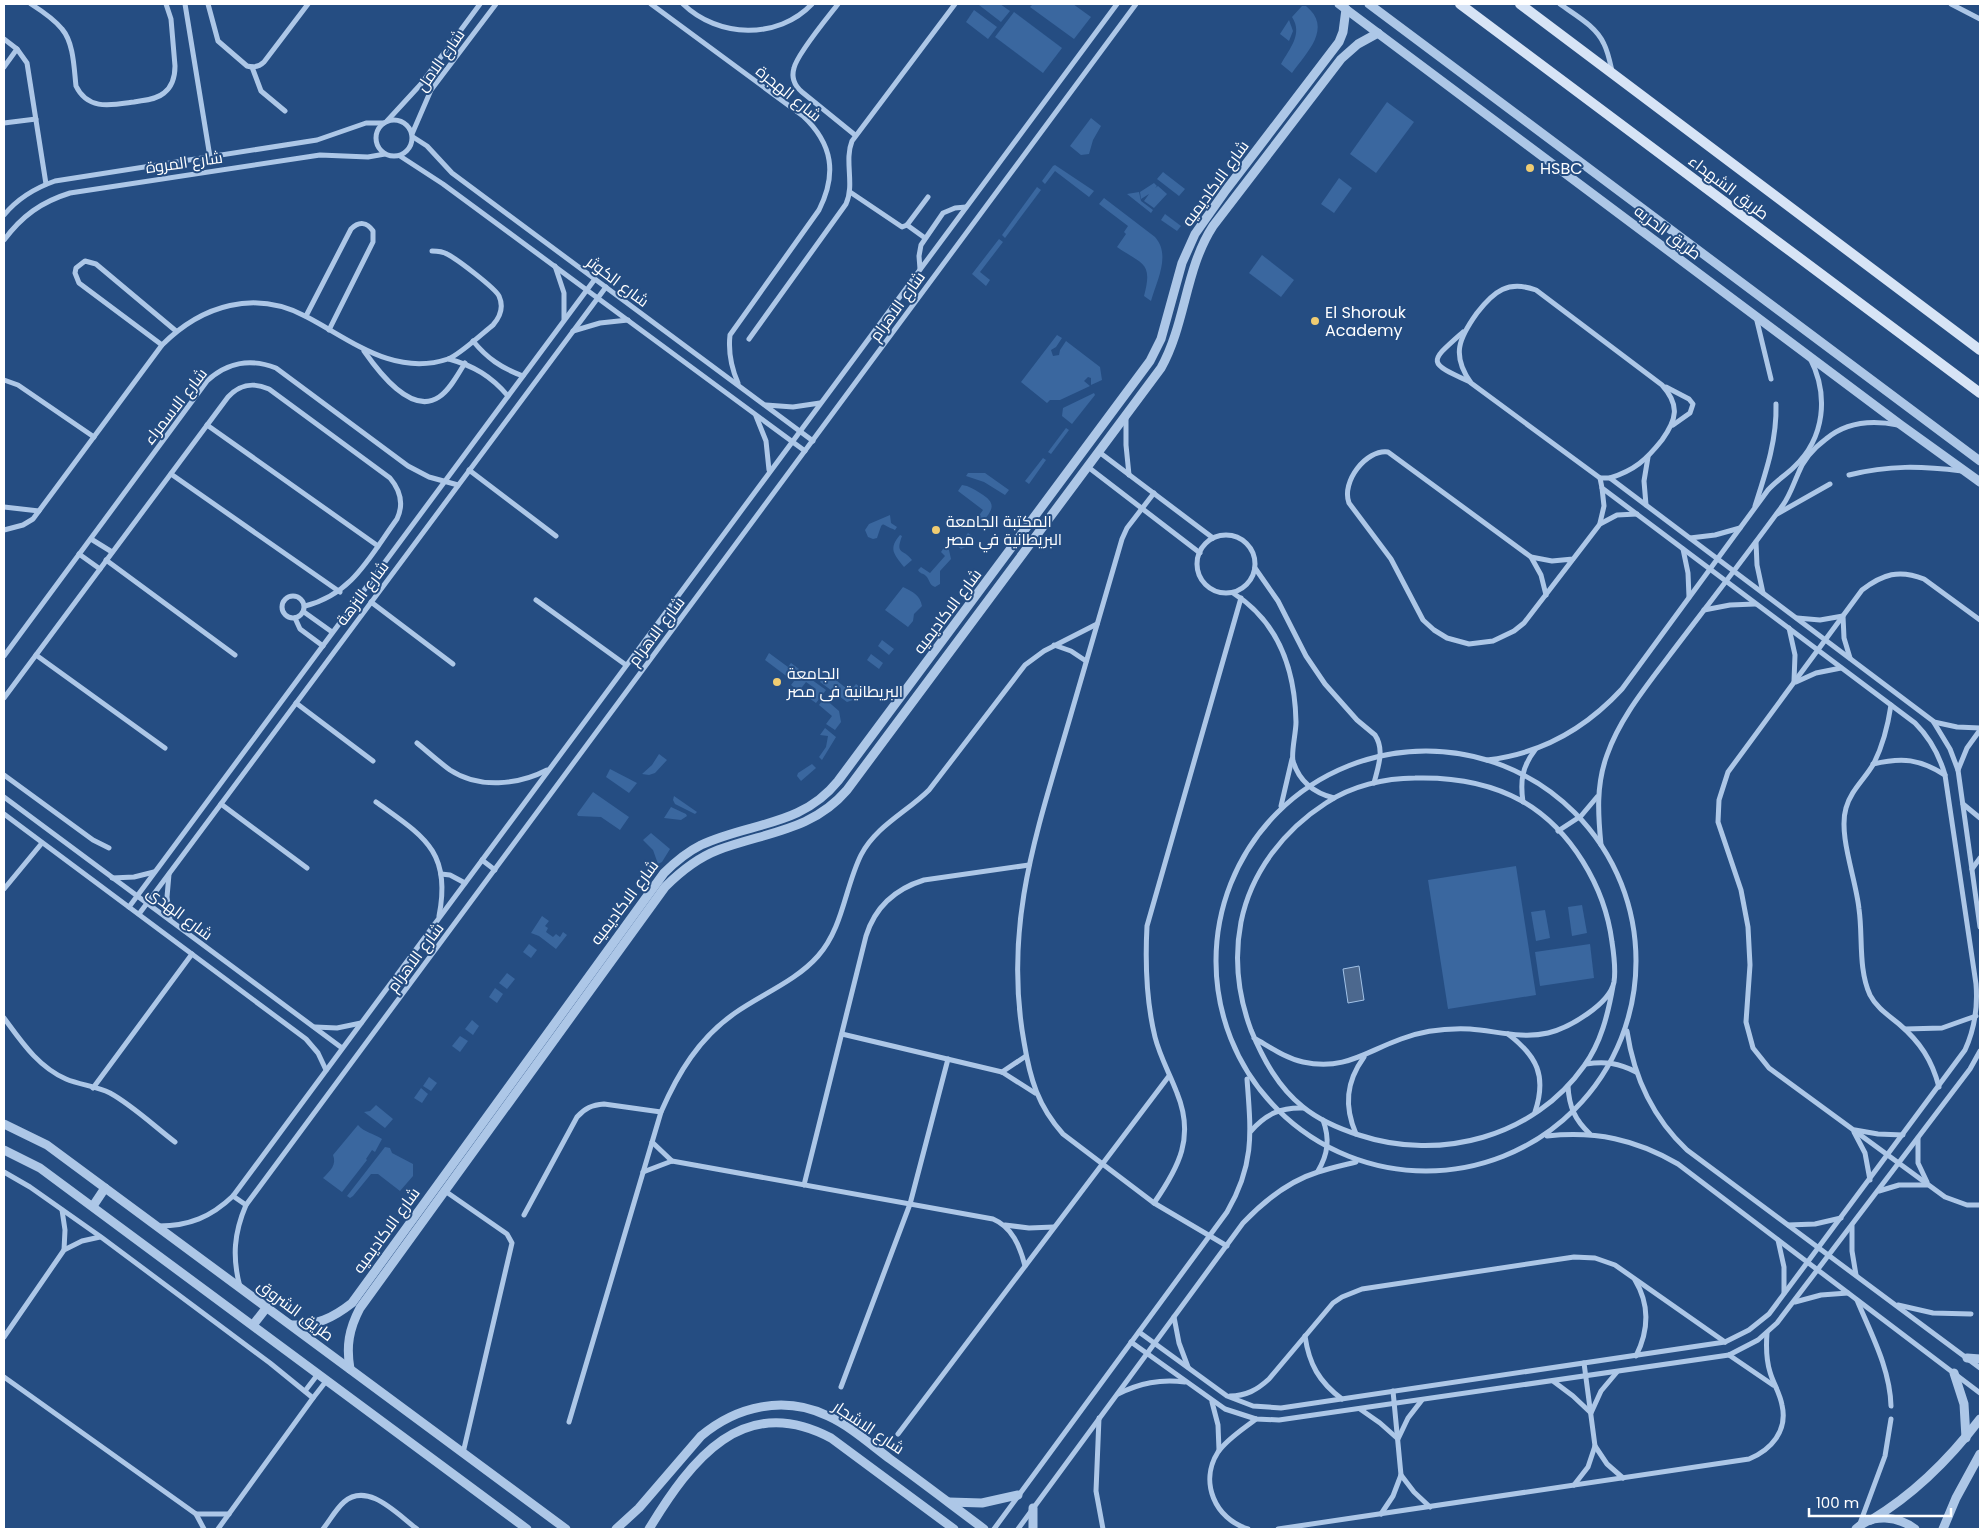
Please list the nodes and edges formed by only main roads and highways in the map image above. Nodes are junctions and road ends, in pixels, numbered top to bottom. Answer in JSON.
{"nodes":[{"id":1,"x":1460,"y":4,"type":"edge"},
{"id":2,"x":1520,"y":4,"type":"edge"},
{"id":3,"x":1980,"y":350,"type":"edge"},
{"id":4,"x":1980,"y":393,"type":"edge"}],
"edges":[{"from":1,"to":4,"type":"main road","name":"طريق الشهداء"},
{"from":2,"to":3,"type":"main road","name":"طريق الشهداء"}]}
